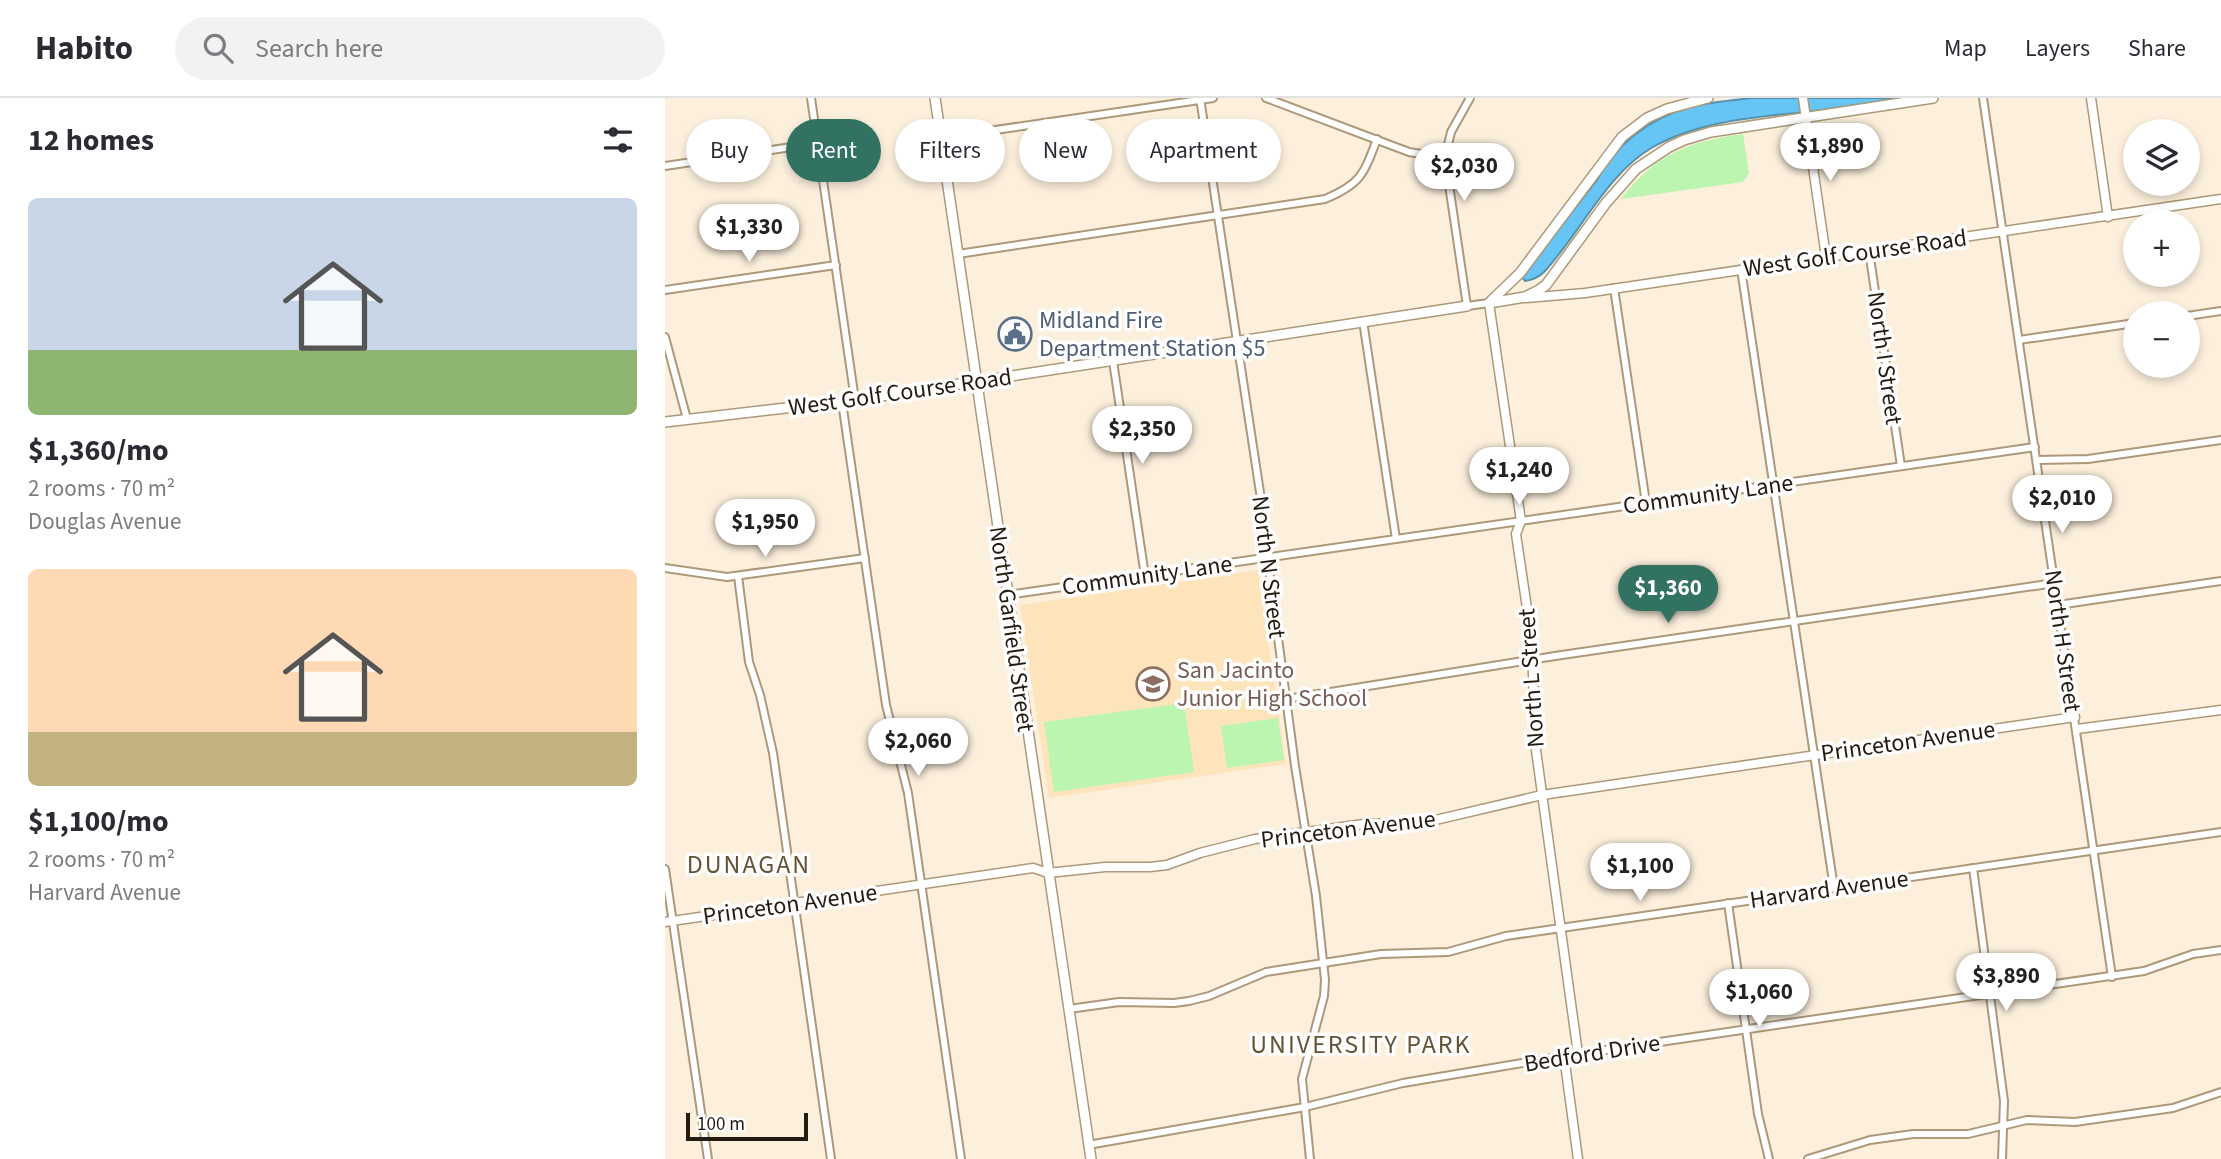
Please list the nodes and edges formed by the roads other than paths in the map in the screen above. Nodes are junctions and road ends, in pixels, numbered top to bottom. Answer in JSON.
{"nodes":[{"id":1,"x":811,"y":98,"type":"edge"},
{"id":2,"x":935,"y":98,"type":"edge"},
{"id":3,"x":1213,"y":98,"type":"edge"},
{"id":4,"x":1266,"y":98,"type":"edge"},
{"id":5,"x":1470,"y":98,"type":"edge"},
{"id":6,"x":1708,"y":98,"type":"edge"},
{"id":7,"x":1803,"y":98,"type":"edge"},
{"id":8,"x":1933,"y":98,"type":"edge"},
{"id":9,"x":1983,"y":98,"type":"edge"},
{"id":10,"x":2091,"y":98,"type":"edge"},
{"id":11,"x":1200,"y":99,"type":"edge"},
{"id":12,"x":1806,"y":116,"type":"junction"},
{"id":13,"x":814,"y":119,"type":"edge"},
{"id":14,"x":938,"y":119,"type":"edge"},
{"id":15,"x":1005,"y":128,"type":"edge"},
{"id":16,"x":1377,"y":139,"type":"junction"},
{"id":17,"x":786,"y":149,"type":"edge"},
{"id":18,"x":1445,"y":158,"type":"junction"},
{"id":19,"x":665,"y":166,"type":"edge"},
{"id":20,"x":824,"y":182,"type":"edge"},
{"id":21,"x":947,"y":182,"type":"edge"},
{"id":22,"x":2221,"y":200,"type":"edge"},
{"id":23,"x":1217,"y":215,"type":"junction"},
{"id":24,"x":2108,"y":216,"type":"junction"},
{"id":25,"x":2004,"y":231,"type":"junction"},
{"id":26,"x":1869,"y":251,"type":"junction"},
{"id":27,"x":958,"y":254,"type":"junction"},
{"id":28,"x":1826,"y":257,"type":"junction"},
{"id":29,"x":836,"y":265,"type":"junction"},
{"id":30,"x":1741,"y":269,"type":"junction"},
{"id":31,"x":1614,"y":288,"type":"junction"},
{"id":32,"x":665,"y":290,"type":"edge"},
{"id":33,"x":1489,"y":303,"type":"junction"},
{"id":34,"x":1467,"y":306,"type":"junction"},
{"id":35,"x":2221,"y":311,"type":"edge"},
{"id":36,"x":2200,"y":314,"type":"edge"},
{"id":37,"x":1363,"y":321,"type":"junction"},
{"id":38,"x":2123,"y":325,"type":"edge"},
{"id":39,"x":665,"y":337,"type":"edge"},
{"id":40,"x":1235,"y":340,"type":"junction"},
{"id":41,"x":2019,"y":340,"type":"junction"},
{"id":42,"x":1113,"y":361,"type":"junction"},
{"id":43,"x":977,"y":382,"type":"junction"},
{"id":44,"x":855,"y":400,"type":"junction"},
{"id":45,"x":842,"y":402,"type":"junction"},
{"id":46,"x":687,"y":419,"type":"junction"},
{"id":47,"x":665,"y":422,"type":"edge"},
{"id":48,"x":2221,"y":440,"type":"edge"},
{"id":49,"x":2035,"y":447,"type":"junction"},
{"id":50,"x":2037,"y":460,"type":"junction"},
{"id":51,"x":1901,"y":466,"type":"junction"},
{"id":52,"x":1772,"y":485,"type":"junction"},
{"id":53,"x":1646,"y":503,"type":"junction"},
{"id":54,"x":1521,"y":521,"type":"junction"},
{"id":55,"x":1396,"y":539,"type":"junction"},
{"id":56,"x":1269,"y":557,"type":"junction"},
{"id":57,"x":865,"y":558,"type":"junction"},
{"id":58,"x":665,"y":568,"type":"edge"},
{"id":59,"x":737,"y":576,"type":"junction"},
{"id":60,"x":1145,"y":576,"type":"junction"},
{"id":61,"x":2221,"y":581,"type":"edge"},
{"id":62,"x":2055,"y":583,"type":"junction"},
{"id":63,"x":1007,"y":595,"type":"junction"},
{"id":64,"x":2058,"y":606,"type":"junction"},
{"id":65,"x":1793,"y":621,"type":"junction"},
{"id":66,"x":1533,"y":659,"type":"junction"},
{"id":67,"x":1287,"y":699,"type":"junction"},
{"id":68,"x":2221,"y":710,"type":"edge"},
{"id":69,"x":2075,"y":717,"type":"junction"},
{"id":70,"x":2077,"y":729,"type":"junction"},
{"id":71,"x":1814,"y":755,"type":"junction"},
{"id":72,"x":1542,"y":795,"type":"junction"},
{"id":73,"x":1307,"y":832,"type":"junction"},
{"id":74,"x":2221,"y":832,"type":"edge"},
{"id":75,"x":2094,"y":850,"type":"junction"},
{"id":76,"x":1973,"y":868,"type":"junction"},
{"id":77,"x":665,"y":869,"type":"edge"},
{"id":78,"x":1048,"y":873,"type":"junction"},
{"id":79,"x":920,"y":885,"type":"junction"},
{"id":80,"x":1834,"y":888,"type":"junction"},
{"id":81,"x":793,"y":903,"type":"junction"},
{"id":82,"x":1728,"y":904,"type":"junction"},
{"id":83,"x":669,"y":922,"type":"edge"},
{"id":84,"x":1561,"y":928,"type":"junction"},
{"id":85,"x":2221,"y":950,"type":"edge"},
{"id":86,"x":1324,"y":962,"type":"junction"},
{"id":87,"x":2112,"y":976,"type":"junction"},
{"id":88,"x":1989,"y":994,"type":"junction"},
{"id":89,"x":1069,"y":1009,"type":"junction"},
{"id":90,"x":1746,"y":1030,"type":"junction"},
{"id":91,"x":1578,"y":1054,"type":"junction"},
{"id":92,"x":1563,"y":1056,"type":"junction"},
{"id":93,"x":2221,"y":1092,"type":"edge"},
{"id":94,"x":1305,"y":1107,"type":"junction"},
{"id":95,"x":2003,"y":1125,"type":"junction"},
{"id":96,"x":1089,"y":1145,"type":"junction"},
{"id":97,"x":708,"y":1159,"type":"edge"},
{"id":98,"x":831,"y":1159,"type":"edge"},
{"id":99,"x":961,"y":1159,"type":"edge"},
{"id":100,"x":1091,"y":1159,"type":"edge"},
{"id":101,"x":1311,"y":1159,"type":"edge"},
{"id":102,"x":1578,"y":1159,"type":"edge"},
{"id":103,"x":1769,"y":1159,"type":"edge"},
{"id":104,"x":1808,"y":1159,"type":"edge"},
{"id":105,"x":2002,"y":1159,"type":"edge"}],
"edges":[{"from":1,"to":13,"type":"street"},
{"from":2,"to":14,"type":"main road","name":"North Garfield Street"},
{"from":3,"to":11,"type":"street"},
{"from":4,"to":16,"type":"street"},
{"from":5,"to":18,"type":"street"},
{"from":6,"to":33,"type":"main road"},
{"from":7,"to":12,"type":"street"},
{"from":8,"to":12,"type":"main road"},
{"from":9,"to":25,"type":"street","name":"North H Street"},
{"from":10,"to":24,"type":"street"},
{"from":11,"to":15,"type":"street"},
{"from":11,"to":23,"type":"street","name":"North N Street"},
{"from":12,"to":28,"type":"street"},
{"from":12,"to":33,"type":"main road"},
{"from":16,"to":18,"type":"street"},
{"from":16,"to":23,"type":"street"},
{"from":17,"to":19,"type":"street"},
{"from":18,"to":18,"type":"street"},
{"from":18,"to":34,"type":"street"},
{"from":20,"to":29,"type":"street"},
{"from":21,"to":27,"type":"main road","name":"North Garfield Street"},
{"from":22,"to":24,"type":"street","name":"West Golf Course Road"},
{"from":23,"to":27,"type":"street"},
{"from":23,"to":40,"type":"street","name":"North N Street"},
{"from":24,"to":25,"type":"street","name":"West Golf Course Road"},
{"from":25,"to":26,"type":"street","name":"West Golf Course Road"},
{"from":25,"to":41,"type":"street","name":"North H Street"},
{"from":26,"to":28,"type":"street","name":"West Golf Course Road"},
{"from":26,"to":51,"type":"street","name":"North I Street"},
{"from":27,"to":43,"type":"main road","name":"North Garfield Street"},
{"from":28,"to":30,"type":"street","name":"West Golf Course Road"},
{"from":29,"to":32,"type":"street"},
{"from":29,"to":44,"type":"street"},
{"from":30,"to":31,"type":"street","name":"West Golf Course Road"},
{"from":30,"to":52,"type":"street"},
{"from":31,"to":33,"type":"street","name":"West Golf Course Road"},
{"from":31,"to":53,"type":"street"},
{"from":33,"to":34,"type":"street"},
{"from":33,"to":54,"type":"street","name":"North L Street"},
{"from":34,"to":37,"type":"main road","name":"West Golf Course Road"},
{"from":35,"to":36,"type":"street"},
{"from":37,"to":40,"type":"main road","name":"West Golf Course Road"},
{"from":37,"to":55,"type":"street"},
{"from":38,"to":41,"type":"street"},
{"from":39,"to":46,"type":"street"},
{"from":40,"to":42,"type":"main road","name":"West Golf Course Road"},
{"from":40,"to":56,"type":"street","name":"North N Street"},
{"from":41,"to":49,"type":"street","name":"North H Street"},
{"from":42,"to":43,"type":"main road","name":"West Golf Course Road"},
{"from":42,"to":60,"type":"street"},
{"from":43,"to":44,"type":"main road","name":"West Golf Course Road"},
{"from":43,"to":63,"type":"main road","name":"North Garfield Street"},
{"from":44,"to":45,"type":"main road","name":"West Golf Course Road"},
{"from":45,"to":46,"type":"main road","name":"West Golf Course Road"},
{"from":45,"to":57,"type":"street"},
{"from":46,"to":47,"type":"main road","name":"West Golf Course Road"},
{"from":48,"to":50,"type":"street"},
{"from":49,"to":50,"type":"street","name":"North H Street"},
{"from":49,"to":51,"type":"street","name":"Community Lane"},
{"from":50,"to":62,"type":"street","name":"North H Street"},
{"from":51,"to":52,"type":"street","name":"Community Lane"},
{"from":52,"to":53,"type":"street","name":"Community Lane"},
{"from":52,"to":65,"type":"street"},
{"from":53,"to":54,"type":"street","name":"Community Lane"},
{"from":54,"to":55,"type":"street","name":"Community Lane"},
{"from":54,"to":66,"type":"street","name":"North L Street"},
{"from":55,"to":56,"type":"street","name":"Community Lane"},
{"from":56,"to":60,"type":"street","name":"Community Lane"},
{"from":56,"to":67,"type":"street","name":"North N Street"},
{"from":57,"to":59,"type":"street"},
{"from":57,"to":79,"type":"street"},
{"from":58,"to":59,"type":"street"},
{"from":59,"to":81,"type":"street"},
{"from":60,"to":63,"type":"street","name":"Community Lane"},
{"from":61,"to":64,"type":"street"},
{"from":62,"to":64,"type":"street","name":"North H Street"},
{"from":62,"to":65,"type":"street"},
{"from":63,"to":78,"type":"main road","name":"North Garfield Street"},
{"from":64,"to":69,"type":"street","name":"North H Street"},
{"from":65,"to":66,"type":"street"},
{"from":65,"to":71,"type":"street"},
{"from":66,"to":67,"type":"street"},
{"from":66,"to":72,"type":"street","name":"North L Street"},
{"from":67,"to":73,"type":"street","name":"North N Street"},
{"from":68,"to":70,"type":"street"},
{"from":69,"to":70,"type":"street","name":"North H Street"},
{"from":69,"to":71,"type":"street","name":"Princeton Avenue"},
{"from":70,"to":75,"type":"street","name":"North H Street"},
{"from":71,"to":72,"type":"street","name":"Princeton Avenue"},
{"from":71,"to":80,"type":"street"},
{"from":72,"to":73,"type":"street","name":"Princeton Avenue"},
{"from":72,"to":84,"type":"street","name":"North L Street"},
{"from":73,"to":78,"type":"street","name":"Princeton Avenue"},
{"from":73,"to":86,"type":"street","name":"North N Street"},
{"from":74,"to":75,"type":"street","name":"Harvard Avenue"},
{"from":75,"to":76,"type":"street","name":"Harvard Avenue"},
{"from":75,"to":87,"type":"street","name":"North H Street"},
{"from":76,"to":80,"type":"street","name":"Harvard Avenue"},
{"from":76,"to":88,"type":"street"},
{"from":77,"to":83,"type":"street"},
{"from":78,"to":79,"type":"street","name":"Princeton Avenue"},
{"from":78,"to":89,"type":"main road","name":"North Garfield Street"},
{"from":79,"to":81,"type":"street","name":"Princeton Avenue"},
{"from":79,"to":99,"type":"street"},
{"from":80,"to":82,"type":"street","name":"Harvard Avenue"},
{"from":81,"to":83,"type":"street","name":"Princeton Avenue"},
{"from":81,"to":98,"type":"street"},
{"from":82,"to":84,"type":"street","name":"Harvard Avenue"},
{"from":82,"to":90,"type":"street"},
{"from":83,"to":97,"type":"street"},
{"from":84,"to":86,"type":"street","name":"Harvard Avenue"},
{"from":84,"to":91,"type":"street","name":"North L Street"},
{"from":85,"to":87,"type":"street","name":"Bedford Drive"},
{"from":86,"to":89,"type":"street","name":"Harvard Avenue"},
{"from":86,"to":94,"type":"street","name":"North N Street"},
{"from":87,"to":88,"type":"street","name":"Bedford Drive"},
{"from":88,"to":90,"type":"street","name":"Bedford Drive"},
{"from":88,"to":95,"type":"street"},
{"from":89,"to":96,"type":"main road","name":"North Garfield Street"},
{"from":90,"to":91,"type":"street","name":"Bedford Drive"},
{"from":90,"to":103,"type":"street"},
{"from":91,"to":92,"type":"street","name":"Bedford Drive"},
{"from":92,"to":94,"type":"street","name":"Bedford Drive"},
{"from":92,"to":102,"type":"street"},
{"from":93,"to":95,"type":"street"},
{"from":94,"to":96,"type":"street","name":"Bedford Drive"},
{"from":94,"to":101,"type":"street","name":"North N Street"},
{"from":95,"to":104,"type":"street"},
{"from":95,"to":105,"type":"street"},
{"from":96,"to":100,"type":"main road","name":"North Garfield Street"}]}
